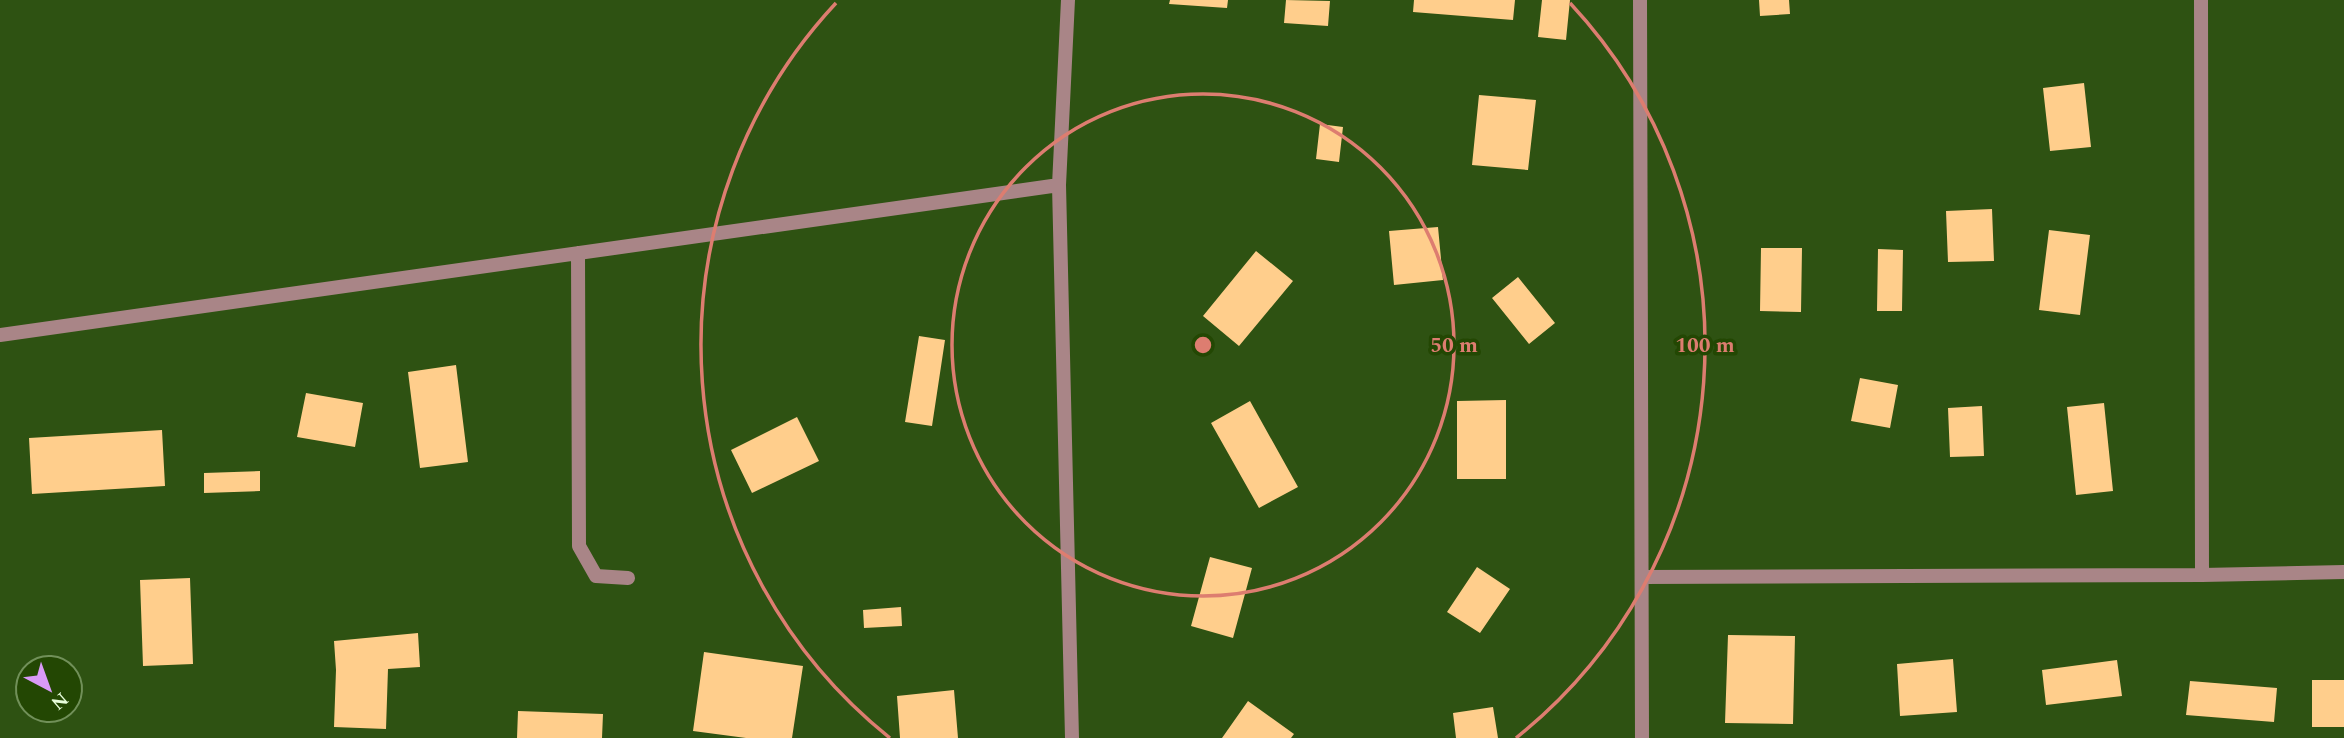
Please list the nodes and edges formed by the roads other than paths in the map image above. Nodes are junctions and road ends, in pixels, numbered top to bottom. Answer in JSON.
{"nodes":[{"id":1,"x":1069,"y":0,"type":"edge"},
{"id":2,"x":1640,"y":0,"type":"edge"},
{"id":3,"x":2201,"y":0,"type":"edge"},
{"id":4,"x":1059,"y":185,"type":"junction"},
{"id":5,"x":578,"y":253,"type":"junction"},
{"id":6,"x":0,"y":335,"type":"edge"},
{"id":7,"x":2344,"y":572,"type":"edge"},
{"id":8,"x":2202,"y":575,"type":"junction"},
{"id":9,"x":1642,"y":577,"type":"junction"},
{"id":10,"x":628,"y":578,"type":"dead end"},
{"id":11,"x":1072,"y":738,"type":"edge"},
{"id":12,"x":1642,"y":738,"type":"edge"}],
"edges":[{"from":1,"to":4,"type":"street"},
{"from":2,"to":9,"type":"street"},
{"from":3,"to":8,"type":"street"},
{"from":4,"to":5,"type":"street"},
{"from":4,"to":11,"type":"street"},
{"from":5,"to":6,"type":"street"},
{"from":5,"to":10,"type":"street"},
{"from":7,"to":8,"type":"street"},
{"from":8,"to":9,"type":"street"},
{"from":9,"to":12,"type":"street"}]}
